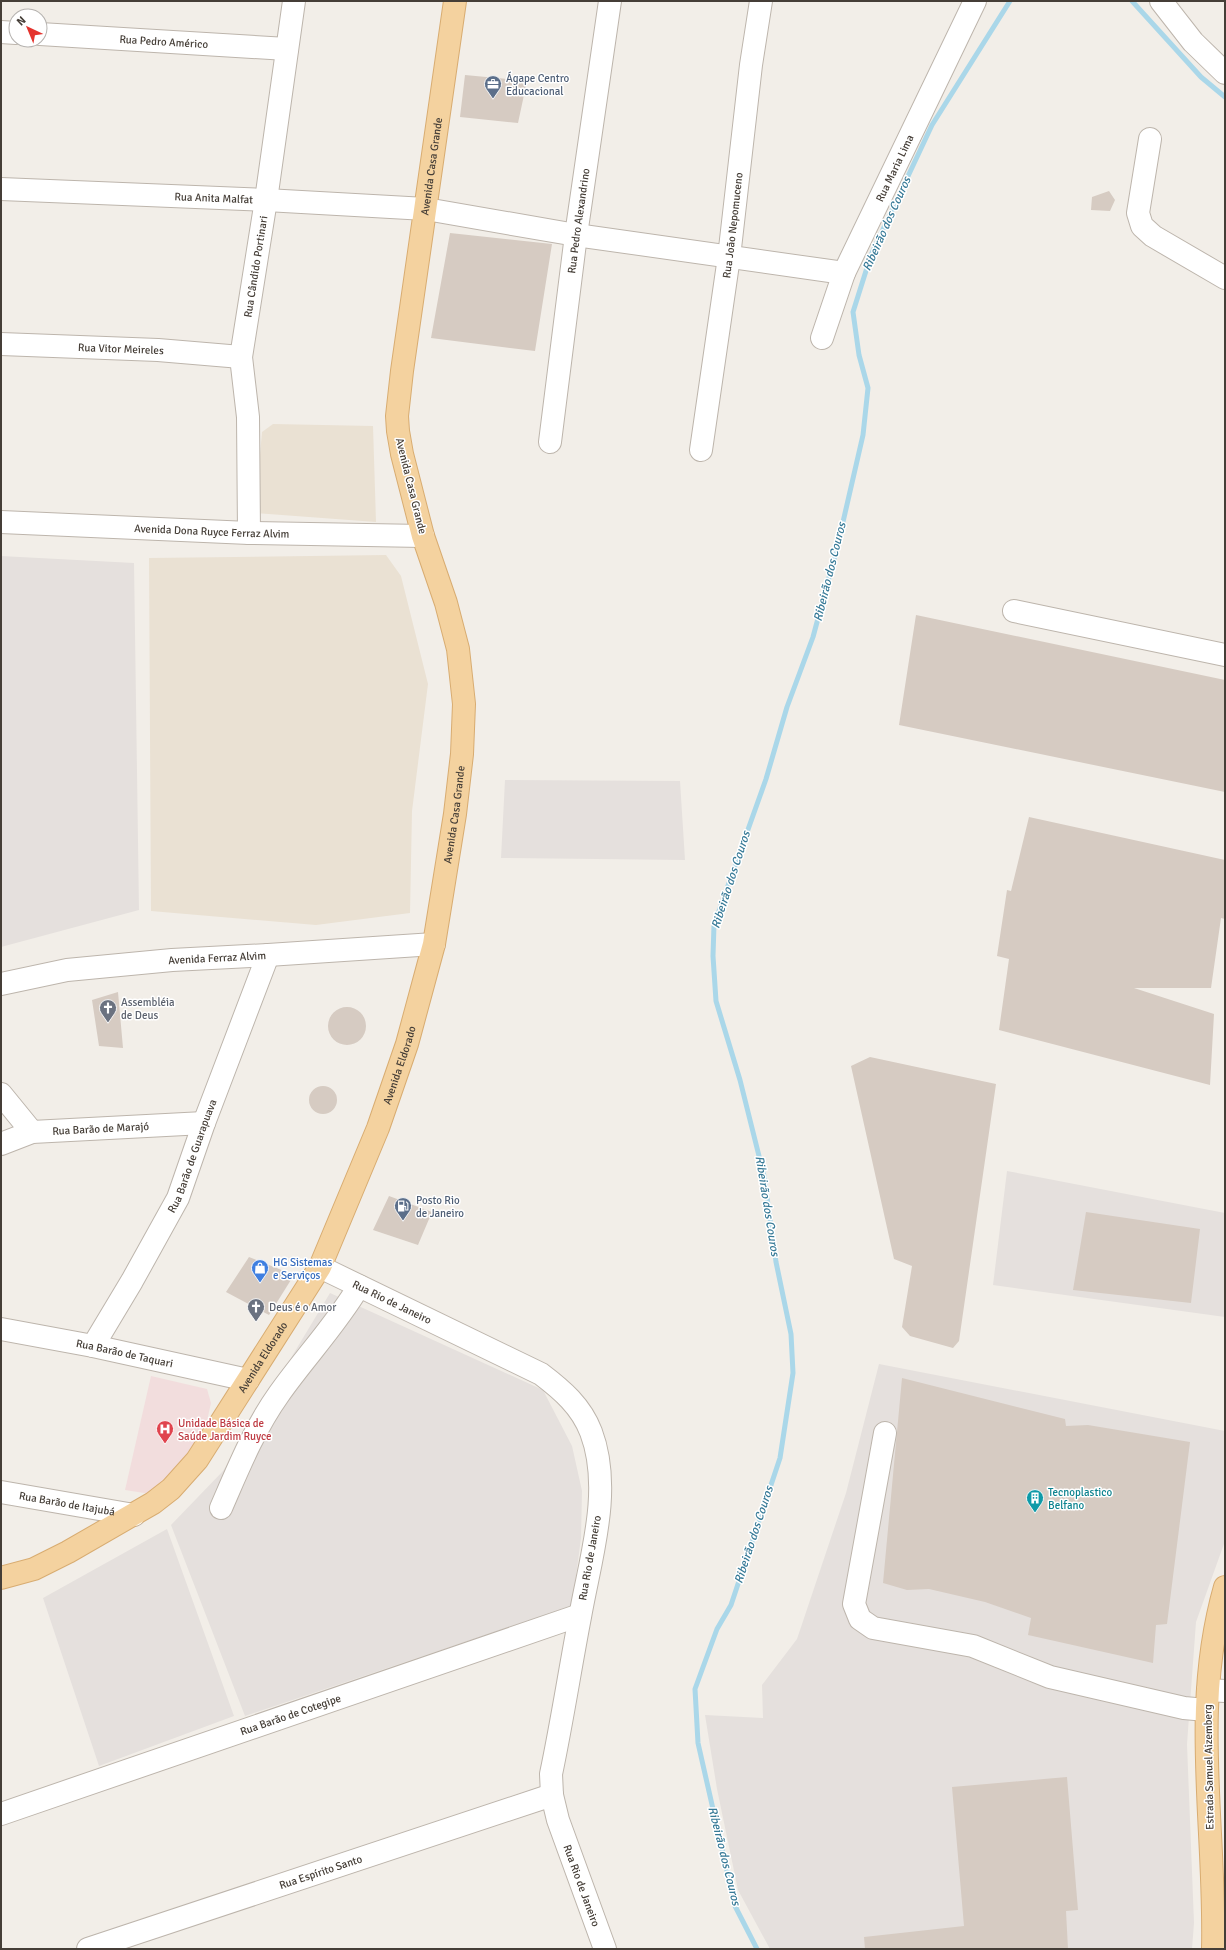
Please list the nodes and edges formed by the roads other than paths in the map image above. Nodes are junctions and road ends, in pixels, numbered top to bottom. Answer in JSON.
{"nodes":[{"id":1,"x":294,"y":1,"type":"edge"},
{"id":2,"x":455,"y":1,"type":"edge"},
{"id":3,"x":610,"y":1,"type":"edge"},
{"id":4,"x":760,"y":1,"type":"edge"},
{"id":5,"x":975,"y":1,"type":"edge"},
{"id":6,"x":1161,"y":1,"type":"edge"},
{"id":7,"x":48,"y":34,"type":"edge"},
{"id":8,"x":287,"y":49,"type":"junction"},
{"id":9,"x":1225,"y":73,"type":"edge"},
{"id":10,"x":1150,"y":139,"type":"dead end"},
{"id":11,"x":1,"y":189,"type":"edge"},
{"id":12,"x":266,"y":200,"type":"junction"},
{"id":13,"x":426,"y":209,"type":"junction"},
{"id":14,"x":576,"y":235,"type":"junction"},
{"id":15,"x":729,"y":257,"type":"junction"},
{"id":16,"x":844,"y":273,"type":"junction"},
{"id":17,"x":1225,"y":278,"type":"edge"},
{"id":18,"x":822,"y":338,"type":"dead end"},
{"id":19,"x":1,"y":344,"type":"edge"},
{"id":20,"x":241,"y":357,"type":"junction"},
{"id":21,"x":550,"y":442,"type":"dead end"},
{"id":22,"x":701,"y":450,"type":"dead end"},
{"id":23,"x":1,"y":522,"type":"edge"},
{"id":24,"x":249,"y":533,"type":"junction"},
{"id":25,"x":423,"y":536,"type":"junction"},
{"id":26,"x":1014,"y":611,"type":"dead end"},
{"id":27,"x":1225,"y":655,"type":"edge"},
{"id":28,"x":434,"y":944,"type":"junction"},
{"id":29,"x":268,"y":955,"type":"junction"},
{"id":30,"x":1,"y":984,"type":"edge"},
{"id":31,"x":1,"y":1094,"type":"edge"},
{"id":32,"x":204,"y":1124,"type":"junction"},
{"id":33,"x":32,"y":1132,"type":"junction"},
{"id":34,"x":1,"y":1144,"type":"edge"},
{"id":35,"x":320,"y":1267,"type":"junction"},
{"id":36,"x":359,"y":1286,"type":"junction"},
{"id":37,"x":1,"y":1329,"type":"edge"},
{"id":38,"x":93,"y":1346,"type":"junction"},
{"id":39,"x":248,"y":1380,"type":"junction"},
{"id":40,"x":885,"y":1434,"type":"dead end"},
{"id":41,"x":1,"y":1492,"type":"edge"},
{"id":42,"x":221,"y":1508,"type":"dead end"},
{"id":43,"x":134,"y":1515,"type":"junction"},
{"id":44,"x":1,"y":1578,"type":"edge"},
{"id":45,"x":1225,"y":1587,"type":"edge"},
{"id":46,"x":580,"y":1614,"type":"junction"},
{"id":47,"x":1213,"y":1697,"type":"edge"},
{"id":48,"x":552,"y":1795,"type":"junction"},
{"id":49,"x":1,"y":1814,"type":"edge"},
{"id":50,"x":88,"y":1949,"type":"edge"},
{"id":51,"x":605,"y":1949,"type":"edge"},
{"id":52,"x":1213,"y":1949,"type":"edge"}],
"edges":[{"from":1,"to":8,"type":"street","name":"Rua Cândido Portinari"},
{"from":2,"to":13,"type":"main road","name":"Avenida Casa Grande"},
{"from":3,"to":14,"type":"street","name":"Rua Pedro Alexandrino"},
{"from":4,"to":15,"type":"street","name":"Rua João Nepomuceno"},
{"from":5,"to":16,"type":"street","name":"Rua Maria Lima"},
{"from":6,"to":9,"type":"street"},
{"from":7,"to":8,"type":"street","name":"Rua Pedro Américo"},
{"from":8,"to":12,"type":"street","name":"Rua Cândido Portinari"},
{"from":10,"to":17,"type":"street"},
{"from":11,"to":12,"type":"street","name":"Rua Anita Malfat"},
{"from":12,"to":13,"type":"street","name":"Rua Anita Malfat"},
{"from":12,"to":20,"type":"street","name":"Rua Cândido Portinari"},
{"from":13,"to":14,"type":"street","name":"Rua Anita Malfat"},
{"from":13,"to":25,"type":"main road","name":"Avenida Casa Grande"},
{"from":14,"to":15,"type":"street","name":"Rua Anita Malfat"},
{"from":14,"to":21,"type":"street","name":"Rua Pedro Alexandrino"},
{"from":15,"to":16,"type":"street","name":"Rua Anita Malfat"},
{"from":15,"to":22,"type":"street","name":"Rua João Nepomuceno"},
{"from":16,"to":18,"type":"street","name":"Rua Maria Lima"},
{"from":19,"to":20,"type":"street","name":"Rua Vitor Meireles"},
{"from":20,"to":24,"type":"street","name":"Rua Cândido Portinari"},
{"from":23,"to":24,"type":"street","name":"Avenida Dona Ruyce Ferraz Alvim"},
{"from":24,"to":25,"type":"street","name":"Avenida Dona Ruyce Ferraz Alvim"},
{"from":25,"to":28,"type":"main road","name":"Avenida Casa Grande"},
{"from":26,"to":27,"type":"street"},
{"from":28,"to":29,"type":"street","name":"Avenida Ferraz Alvim"},
{"from":28,"to":35,"type":"main road","name":"Avenida Eldorado"},
{"from":29,"to":30,"type":"street","name":"Avenida Ferraz Alvim"},
{"from":29,"to":32,"type":"street","name":"Rua Barão de Guarapuava"},
{"from":31,"to":33,"type":"street"},
{"from":32,"to":33,"type":"street","name":"Rua Barão de Marajó"},
{"from":32,"to":38,"type":"street","name":"Rua Barão de Guarapuava"},
{"from":33,"to":34,"type":"street","name":"Rua Barão de Marajó"},
{"from":35,"to":36,"type":"street","name":"Rua Rio de Janeiro"},
{"from":35,"to":39,"type":"main road","name":"Avenida Eldorado"},
{"from":36,"to":42,"type":"street"},
{"from":36,"to":46,"type":"street","name":"Rua Rio de Janeiro"},
{"from":37,"to":38,"type":"street","name":"Rua Barão de Taquari"},
{"from":38,"to":39,"type":"street","name":"Rua Barão de Taquari"},
{"from":39,"to":43,"type":"main road","name":"Avenida Eldorado"},
{"from":40,"to":47,"type":"street"},
{"from":41,"to":43,"type":"street","name":"Rua Barão de Itajubá"},
{"from":43,"to":44,"type":"main road","name":"Avenida Eldorado"},
{"from":45,"to":47,"type":"main road","name":"Estrada Samuel Aizemberg"},
{"from":46,"to":48,"type":"street","name":"Rua Rio de Janeiro"},
{"from":46,"to":49,"type":"street","name":"Rua Barão de Cotegipe"},
{"from":47,"to":52,"type":"main road","name":"Estrada Samuel Aizemberg"},
{"from":48,"to":50,"type":"street","name":"Rua Espírito Santo"},
{"from":48,"to":51,"type":"street","name":"Rua Rio de Janeiro"}]}
